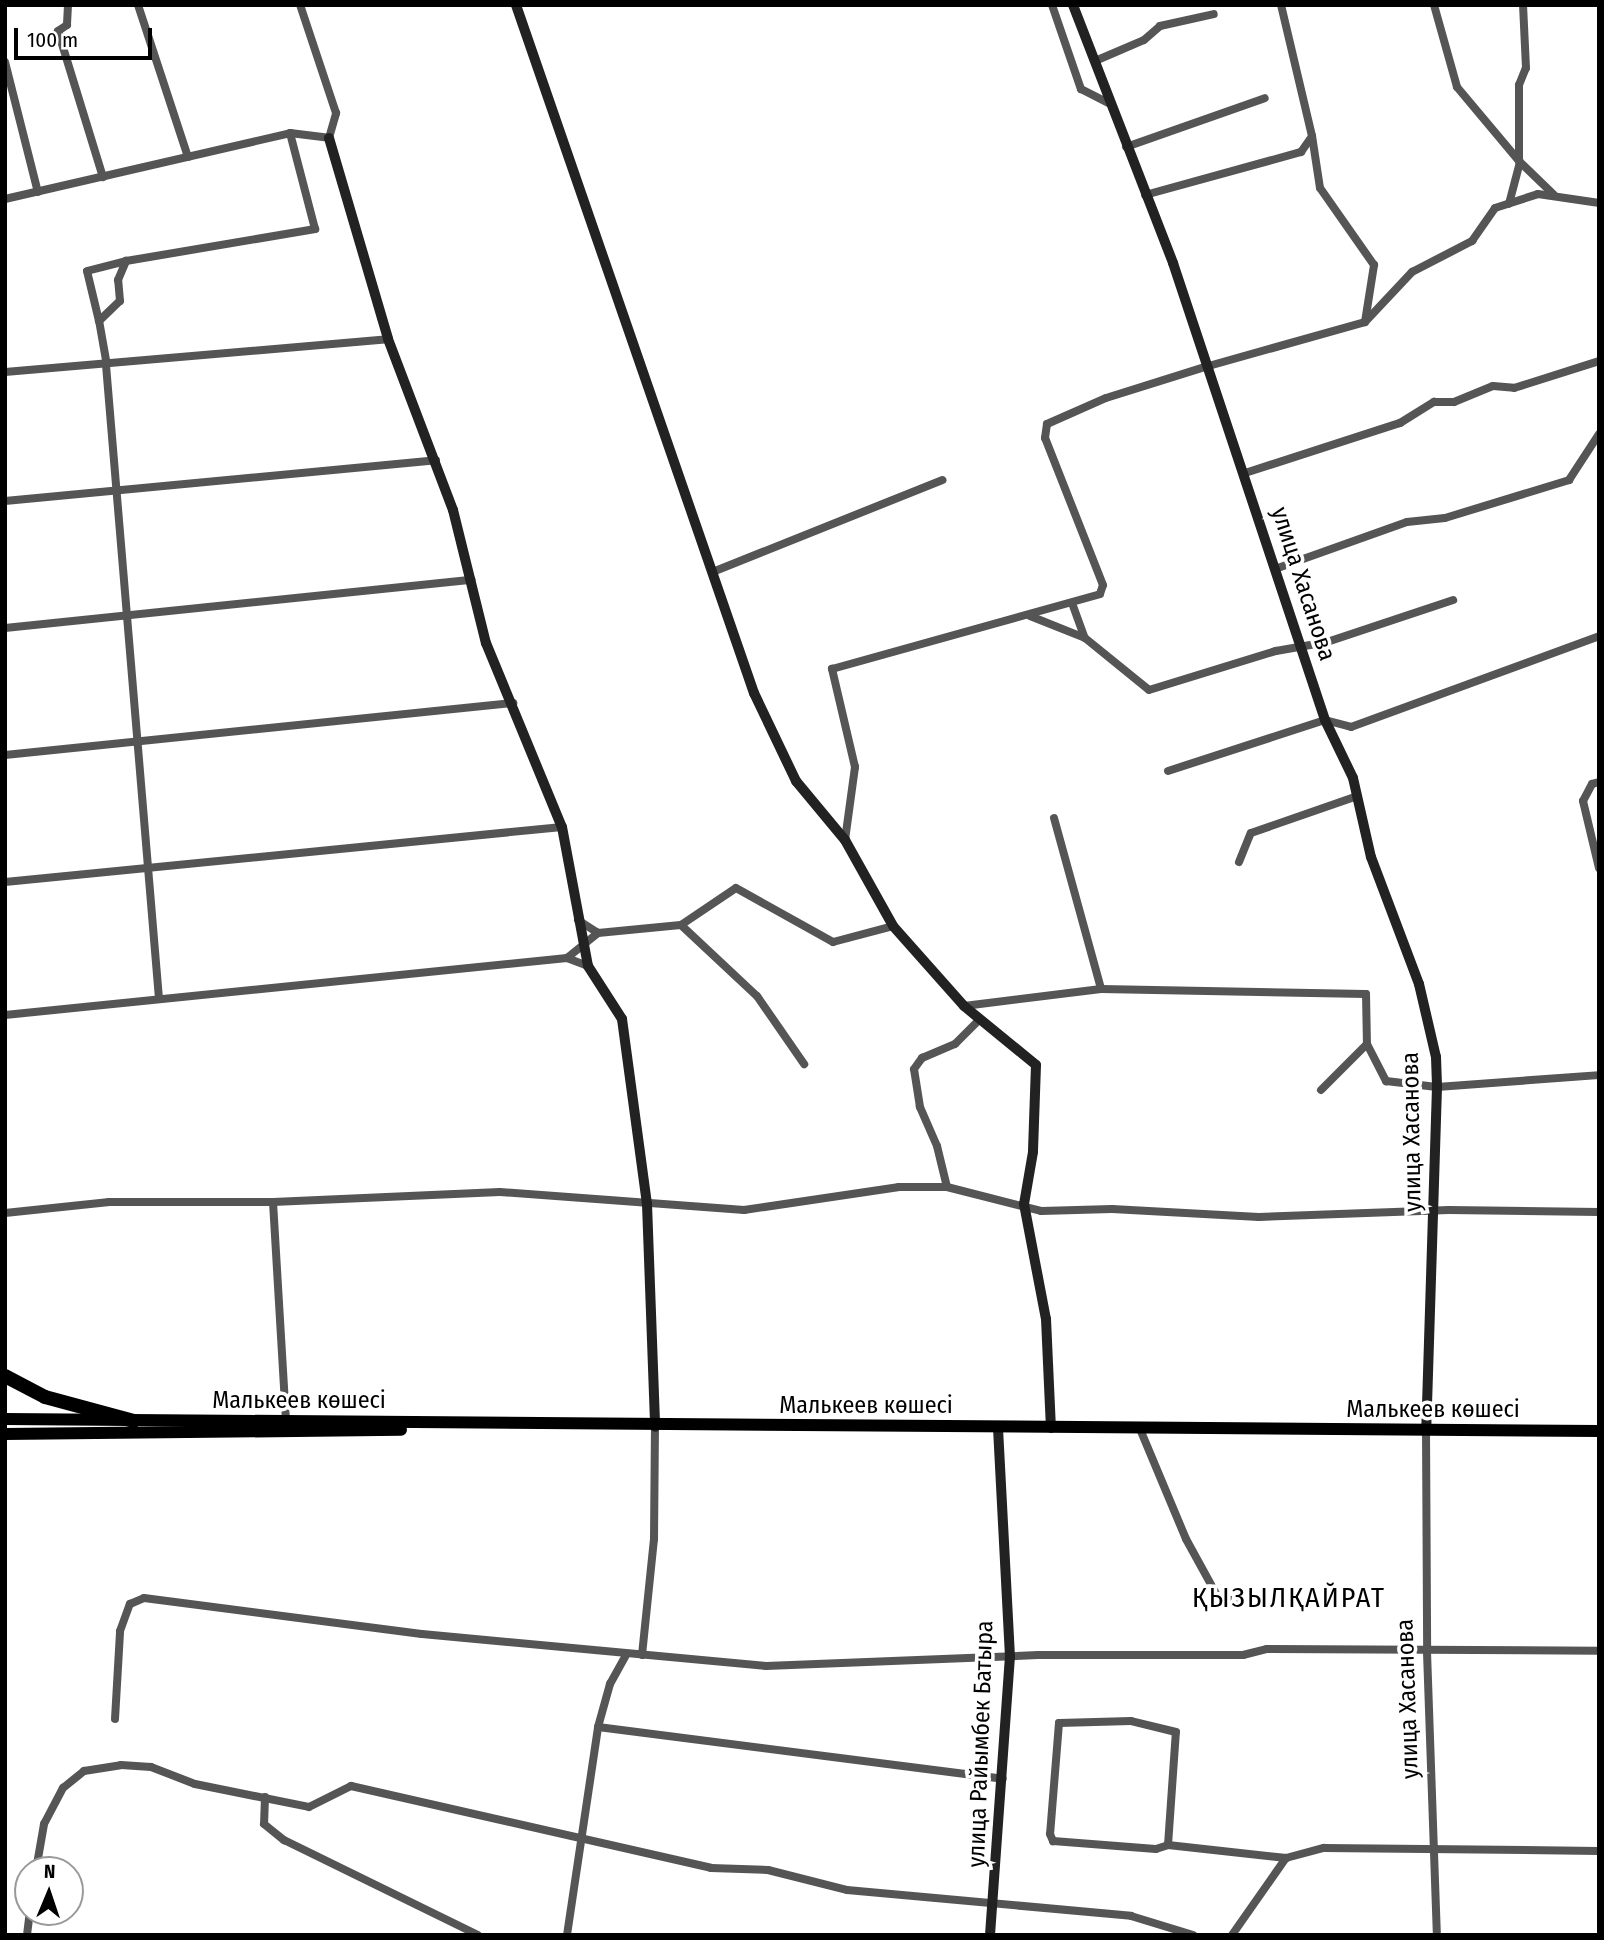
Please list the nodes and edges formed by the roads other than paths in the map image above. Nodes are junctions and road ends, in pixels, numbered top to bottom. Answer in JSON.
{"nodes":[{"id":1,"x":68,"y":5,"type":"edge"},
{"id":2,"x":138,"y":5,"type":"edge"},
{"id":3,"x":300,"y":5,"type":"edge"},
{"id":4,"x":516,"y":5,"type":"edge"},
{"id":5,"x":1052,"y":5,"type":"edge"},
{"id":6,"x":1073,"y":5,"type":"edge"},
{"id":7,"x":1281,"y":5,"type":"edge"},
{"id":8,"x":1434,"y":5,"type":"edge"},
{"id":9,"x":1523,"y":5,"type":"edge"},
{"id":10,"x":1214,"y":14,"type":"dead end"},
{"id":11,"x":1095,"y":61,"type":"junction"},
{"id":12,"x":5,"y":62,"type":"edge"},
{"id":13,"x":1265,"y":98,"type":"dead end"},
{"id":14,"x":1108,"y":103,"type":"junction"},
{"id":15,"x":290,"y":133,"type":"junction"},
{"id":16,"x":1312,"y":136,"type":"junction"},
{"id":17,"x":328,"y":138,"type":"junction"},
{"id":18,"x":1126,"y":148,"type":"junction"},
{"id":19,"x":188,"y":157,"type":"junction"},
{"id":20,"x":1519,"y":162,"type":"junction"},
{"id":21,"x":103,"y":177,"type":"junction"},
{"id":22,"x":38,"y":192,"type":"junction"},
{"id":23,"x":1145,"y":195,"type":"junction"},
{"id":24,"x":1554,"y":195,"type":"junction"},
{"id":25,"x":5,"y":199,"type":"edge"},
{"id":26,"x":1599,"y":203,"type":"edge"},
{"id":27,"x":1509,"y":204,"type":"junction"},
{"id":28,"x":126,"y":261,"type":"junction"},
{"id":29,"x":99,"y":321,"type":"junction"},
{"id":30,"x":1365,"y":322,"type":"junction"},
{"id":31,"x":388,"y":339,"type":"junction"},
{"id":32,"x":1599,"y":361,"type":"edge"},
{"id":33,"x":106,"y":363,"type":"junction"},
{"id":34,"x":1205,"y":367,"type":"junction"},
{"id":35,"x":5,"y":372,"type":"edge"},
{"id":36,"x":1599,"y":434,"type":"edge"},
{"id":37,"x":436,"y":460,"type":"junction"},
{"id":38,"x":1245,"y":473,"type":"junction"},
{"id":39,"x":943,"y":480,"type":"dead end"},
{"id":40,"x":113,"y":492,"type":"junction"},
{"id":41,"x":5,"y":501,"type":"edge"},
{"id":42,"x":1275,"y":569,"type":"junction"},
{"id":43,"x":715,"y":570,"type":"junction"},
{"id":44,"x":472,"y":580,"type":"junction"},
{"id":45,"x":1453,"y":600,"type":"dead end"},
{"id":46,"x":1072,"y":603,"type":"junction"},
{"id":47,"x":127,"y":616,"type":"junction"},
{"id":48,"x":1030,"y":616,"type":"junction"},
{"id":49,"x":5,"y":628,"type":"edge"},
{"id":50,"x":1599,"y":636,"type":"edge"},
{"id":51,"x":1085,"y":638,"type":"junction"},
{"id":52,"x":1302,"y":646,"type":"junction"},
{"id":53,"x":513,"y":703,"type":"junction"},
{"id":54,"x":1325,"y":720,"type":"junction"},
{"id":55,"x":137,"y":743,"type":"junction"},
{"id":56,"x":5,"y":755,"type":"edge"},
{"id":57,"x":1168,"y":772,"type":"dead end"},
{"id":58,"x":1599,"y":782,"type":"edge"},
{"id":59,"x":1357,"y":796,"type":"junction"},
{"id":60,"x":1054,"y":818,"type":"dead end"},
{"id":61,"x":562,"y":827,"type":"junction"},
{"id":62,"x":845,"y":840,"type":"junction"},
{"id":63,"x":1239,"y":862,"type":"dead end"},
{"id":64,"x":149,"y":868,"type":"junction"},
{"id":65,"x":1599,"y":868,"type":"edge"},
{"id":66,"x":5,"y":882,"type":"edge"},
{"id":67,"x":578,"y":920,"type":"junction"},
{"id":68,"x":681,"y":925,"type":"junction"},
{"id":69,"x":893,"y":926,"type":"junction"},
{"id":70,"x":598,"y":933,"type":"junction"},
{"id":71,"x":582,"y":944,"type":"junction"},
{"id":72,"x":567,"y":958,"type":"junction"},
{"id":73,"x":588,"y":966,"type":"junction"},
{"id":74,"x":1101,"y":989,"type":"junction"},
{"id":75,"x":159,"y":999,"type":"junction"},
{"id":76,"x":964,"y":1006,"type":"junction"},
{"id":77,"x":5,"y":1015,"type":"edge"},
{"id":78,"x":980,"y":1019,"type":"junction"},
{"id":79,"x":1367,"y":1044,"type":"junction"},
{"id":80,"x":804,"y":1063,"type":"dead end"},
{"id":81,"x":1599,"y":1075,"type":"edge"},
{"id":82,"x":1437,"y":1087,"type":"junction"},
{"id":83,"x":1321,"y":1090,"type":"dead end"},
{"id":84,"x":947,"y":1187,"type":"junction"},
{"id":85,"x":273,"y":1202,"type":"junction"},
{"id":86,"x":647,"y":1204,"type":"junction"},
{"id":87,"x":1024,"y":1204,"type":"junction"},
{"id":88,"x":1435,"y":1210,"type":"junction"},
{"id":89,"x":1599,"y":1212,"type":"edge"},
{"id":90,"x":5,"y":1213,"type":"edge"},
{"id":91,"x":5,"y":1376,"type":"edge"},
{"id":92,"x":5,"y":1419,"type":"edge"},
{"id":93,"x":134,"y":1421,"type":"junction"},
{"id":94,"x":286,"y":1422,"type":"junction"},
{"id":95,"x":506,"y":1424,"type":"junction"},
{"id":96,"x":655,"y":1427,"type":"junction"},
{"id":97,"x":998,"y":1428,"type":"junction"},
{"id":98,"x":1051,"y":1429,"type":"junction"},
{"id":99,"x":1140,"y":1429,"type":"junction"},
{"id":100,"x":1426,"y":1430,"type":"junction"},
{"id":101,"x":1599,"y":1432,"type":"edge"},
{"id":102,"x":5,"y":1434,"type":"edge"},
{"id":103,"x":1257,"y":1602,"type":"dead end"},
{"id":104,"x":1599,"y":1651,"type":"edge"},
{"id":105,"x":1427,"y":1652,"type":"junction"},
{"id":106,"x":626,"y":1655,"type":"junction"},
{"id":107,"x":642,"y":1655,"type":"junction"},
{"id":108,"x":1010,"y":1657,"type":"junction"},
{"id":109,"x":115,"y":1719,"type":"dead end"},
{"id":110,"x":598,"y":1727,"type":"junction"},
{"id":111,"x":1003,"y":1779,"type":"junction"},
{"id":112,"x":265,"y":1797,"type":"junction"},
{"id":113,"x":585,"y":1838,"type":"junction"},
{"id":114,"x":1168,"y":1845,"type":"junction"},
{"id":115,"x":1435,"y":1850,"type":"junction"},
{"id":116,"x":1599,"y":1851,"type":"edge"},
{"id":117,"x":39,"y":1856,"type":"edge"},
{"id":118,"x":1286,"y":1858,"type":"junction"},
{"id":119,"x":995,"y":1902,"type":"junction"},
{"id":120,"x":478,"y":1935,"type":"edge"},
{"id":121,"x":567,"y":1935,"type":"edge"},
{"id":122,"x":990,"y":1935,"type":"edge"},
{"id":123,"x":1193,"y":1935,"type":"edge"},
{"id":124,"x":1232,"y":1935,"type":"edge"},
{"id":125,"x":1437,"y":1935,"type":"edge"}],
"edges":[{"from":1,"to":21,"type":"street"},
{"from":2,"to":19,"type":"street"},
{"from":3,"to":17,"type":"street"},
{"from":4,"to":43,"type":"street"},
{"from":5,"to":14,"type":"street"},
{"from":6,"to":11,"type":"street","name":"улица Хасанова"},
{"from":7,"to":16,"type":"street"},
{"from":8,"to":20,"type":"street"},
{"from":9,"to":20,"type":"street"},
{"from":10,"to":11,"type":"street"},
{"from":11,"to":14,"type":"street","name":"улица Хасанова"},
{"from":12,"to":22,"type":"street"},
{"from":13,"to":18,"type":"street"},
{"from":14,"to":18,"type":"street","name":"улица Хасанова"},
{"from":15,"to":17,"type":"street"},
{"from":15,"to":19,"type":"street"},
{"from":15,"to":28,"type":"street"},
{"from":16,"to":23,"type":"street"},
{"from":16,"to":30,"type":"street"},
{"from":17,"to":31,"type":"street"},
{"from":18,"to":23,"type":"street","name":"улица Хасанова"},
{"from":19,"to":21,"type":"street"},
{"from":20,"to":24,"type":"street"},
{"from":20,"to":27,"type":"street"},
{"from":21,"to":22,"type":"street"},
{"from":22,"to":25,"type":"street"},
{"from":23,"to":34,"type":"street","name":"улица Хасанова"},
{"from":24,"to":26,"type":"street"},
{"from":24,"to":27,"type":"street"},
{"from":27,"to":30,"type":"street"},
{"from":28,"to":29,"type":"street"},
{"from":28,"to":29,"type":"street"},
{"from":29,"to":33,"type":"street"},
{"from":30,"to":34,"type":"street"},
{"from":31,"to":33,"type":"street"},
{"from":31,"to":37,"type":"street"},
{"from":32,"to":38,"type":"street"},
{"from":33,"to":35,"type":"street"},
{"from":33,"to":40,"type":"street"},
{"from":34,"to":38,"type":"street","name":"улица Хасанова"},
{"from":34,"to":46,"type":"street"},
{"from":36,"to":42,"type":"street"},
{"from":37,"to":40,"type":"street"},
{"from":37,"to":44,"type":"street"},
{"from":38,"to":42,"type":"street","name":"улица Хасанова"},
{"from":39,"to":43,"type":"street"},
{"from":40,"to":41,"type":"street"},
{"from":40,"to":47,"type":"street"},
{"from":42,"to":52,"type":"street","name":"улица Хасанова"},
{"from":43,"to":62,"type":"street"},
{"from":44,"to":47,"type":"street"},
{"from":44,"to":53,"type":"street"},
{"from":45,"to":52,"type":"street"},
{"from":46,"to":48,"type":"street"},
{"from":46,"to":51,"type":"street"},
{"from":47,"to":49,"type":"street"},
{"from":47,"to":55,"type":"street"},
{"from":48,"to":51,"type":"street"},
{"from":48,"to":62,"type":"street"},
{"from":50,"to":54,"type":"street"},
{"from":51,"to":52,"type":"street"},
{"from":52,"to":54,"type":"street","name":"улица Хасанова"},
{"from":53,"to":55,"type":"street"},
{"from":53,"to":61,"type":"street"},
{"from":54,"to":57,"type":"street"},
{"from":54,"to":59,"type":"street","name":"улица Хасанова"},
{"from":55,"to":56,"type":"street"},
{"from":55,"to":64,"type":"street"},
{"from":58,"to":65,"type":"street"},
{"from":59,"to":63,"type":"street"},
{"from":59,"to":82,"type":"street","name":"улица Хасанова"},
{"from":60,"to":74,"type":"street"},
{"from":61,"to":64,"type":"street"},
{"from":61,"to":67,"type":"street"},
{"from":62,"to":69,"type":"street"},
{"from":64,"to":66,"type":"street"},
{"from":64,"to":75,"type":"street"},
{"from":67,"to":70,"type":"street"},
{"from":67,"to":71,"type":"street"},
{"from":68,"to":69,"type":"street"},
{"from":68,"to":70,"type":"street"},
{"from":68,"to":80,"type":"street"},
{"from":69,"to":76,"type":"street"},
{"from":70,"to":71,"type":"street"},
{"from":71,"to":72,"type":"street"},
{"from":71,"to":73,"type":"street"},
{"from":72,"to":73,"type":"street"},
{"from":72,"to":75,"type":"street"},
{"from":73,"to":86,"type":"street"},
{"from":74,"to":76,"type":"street"},
{"from":74,"to":79,"type":"street"},
{"from":75,"to":77,"type":"street"},
{"from":76,"to":78,"type":"street"},
{"from":78,"to":84,"type":"street"},
{"from":78,"to":87,"type":"street"},
{"from":79,"to":82,"type":"street"},
{"from":79,"to":83,"type":"street"},
{"from":81,"to":82,"type":"street"},
{"from":82,"to":88,"type":"street","name":"улица Хасанова"},
{"from":84,"to":86,"type":"street"},
{"from":84,"to":87,"type":"street"},
{"from":85,"to":86,"type":"street"},
{"from":85,"to":90,"type":"street"},
{"from":85,"to":94,"type":"street"},
{"from":86,"to":96,"type":"street"},
{"from":87,"to":88,"type":"street"},
{"from":87,"to":98,"type":"street"},
{"from":88,"to":89,"type":"street"},
{"from":88,"to":100,"type":"street","name":"улица Хасанова"},
{"from":91,"to":93,"type":"highway"},
{"from":92,"to":93,"type":"main road","name":"Малькеев көшесі"},
{"from":93,"to":94,"type":"main road","name":"Малькеев көшесі"},
{"from":94,"to":95,"type":"main road","name":"Малькеев көшесі"},
{"from":95,"to":96,"type":"main road","name":"Малькеев көшесі"},
{"from":95,"to":102,"type":"main road"},
{"from":96,"to":97,"type":"main road","name":"Малькеев көшесі"},
{"from":96,"to":107,"type":"street"},
{"from":97,"to":98,"type":"main road","name":"Малькеев көшесі"},
{"from":97,"to":108,"type":"street","name":"улица Райымбек Батыра"},
{"from":98,"to":99,"type":"main road","name":"Малькеев көшесі"},
{"from":99,"to":100,"type":"main road","name":"Малькеев көшесі"},
{"from":99,"to":103,"type":"street"},
{"from":100,"to":101,"type":"main road","name":"Малькеев көшесі"},
{"from":100,"to":105,"type":"street","name":"улица Хасанова"},
{"from":104,"to":105,"type":"street"},
{"from":105,"to":108,"type":"street"},
{"from":105,"to":115,"type":"street","name":"улица Хасанова"},
{"from":106,"to":107,"type":"street"},
{"from":106,"to":109,"type":"street"},
{"from":106,"to":110,"type":"street"},
{"from":107,"to":108,"type":"street"},
{"from":108,"to":111,"type":"street","name":"улица Райымбек Батыра"},
{"from":110,"to":111,"type":"street"},
{"from":110,"to":113,"type":"street"},
{"from":111,"to":119,"type":"street","name":"улица Райымбек Батыра"},
{"from":112,"to":113,"type":"street"},
{"from":112,"to":117,"type":"street"},
{"from":112,"to":120,"type":"street"},
{"from":113,"to":119,"type":"street"},
{"from":113,"to":121,"type":"street"},
{"from":114,"to":114,"type":"street"},
{"from":114,"to":118,"type":"street"},
{"from":115,"to":116,"type":"street"},
{"from":115,"to":118,"type":"street"},
{"from":115,"to":125,"type":"street","name":"улица Хасанова"},
{"from":118,"to":124,"type":"street"},
{"from":119,"to":122,"type":"street","name":"улица Райымбек Батыра"},
{"from":119,"to":123,"type":"street"}]}
